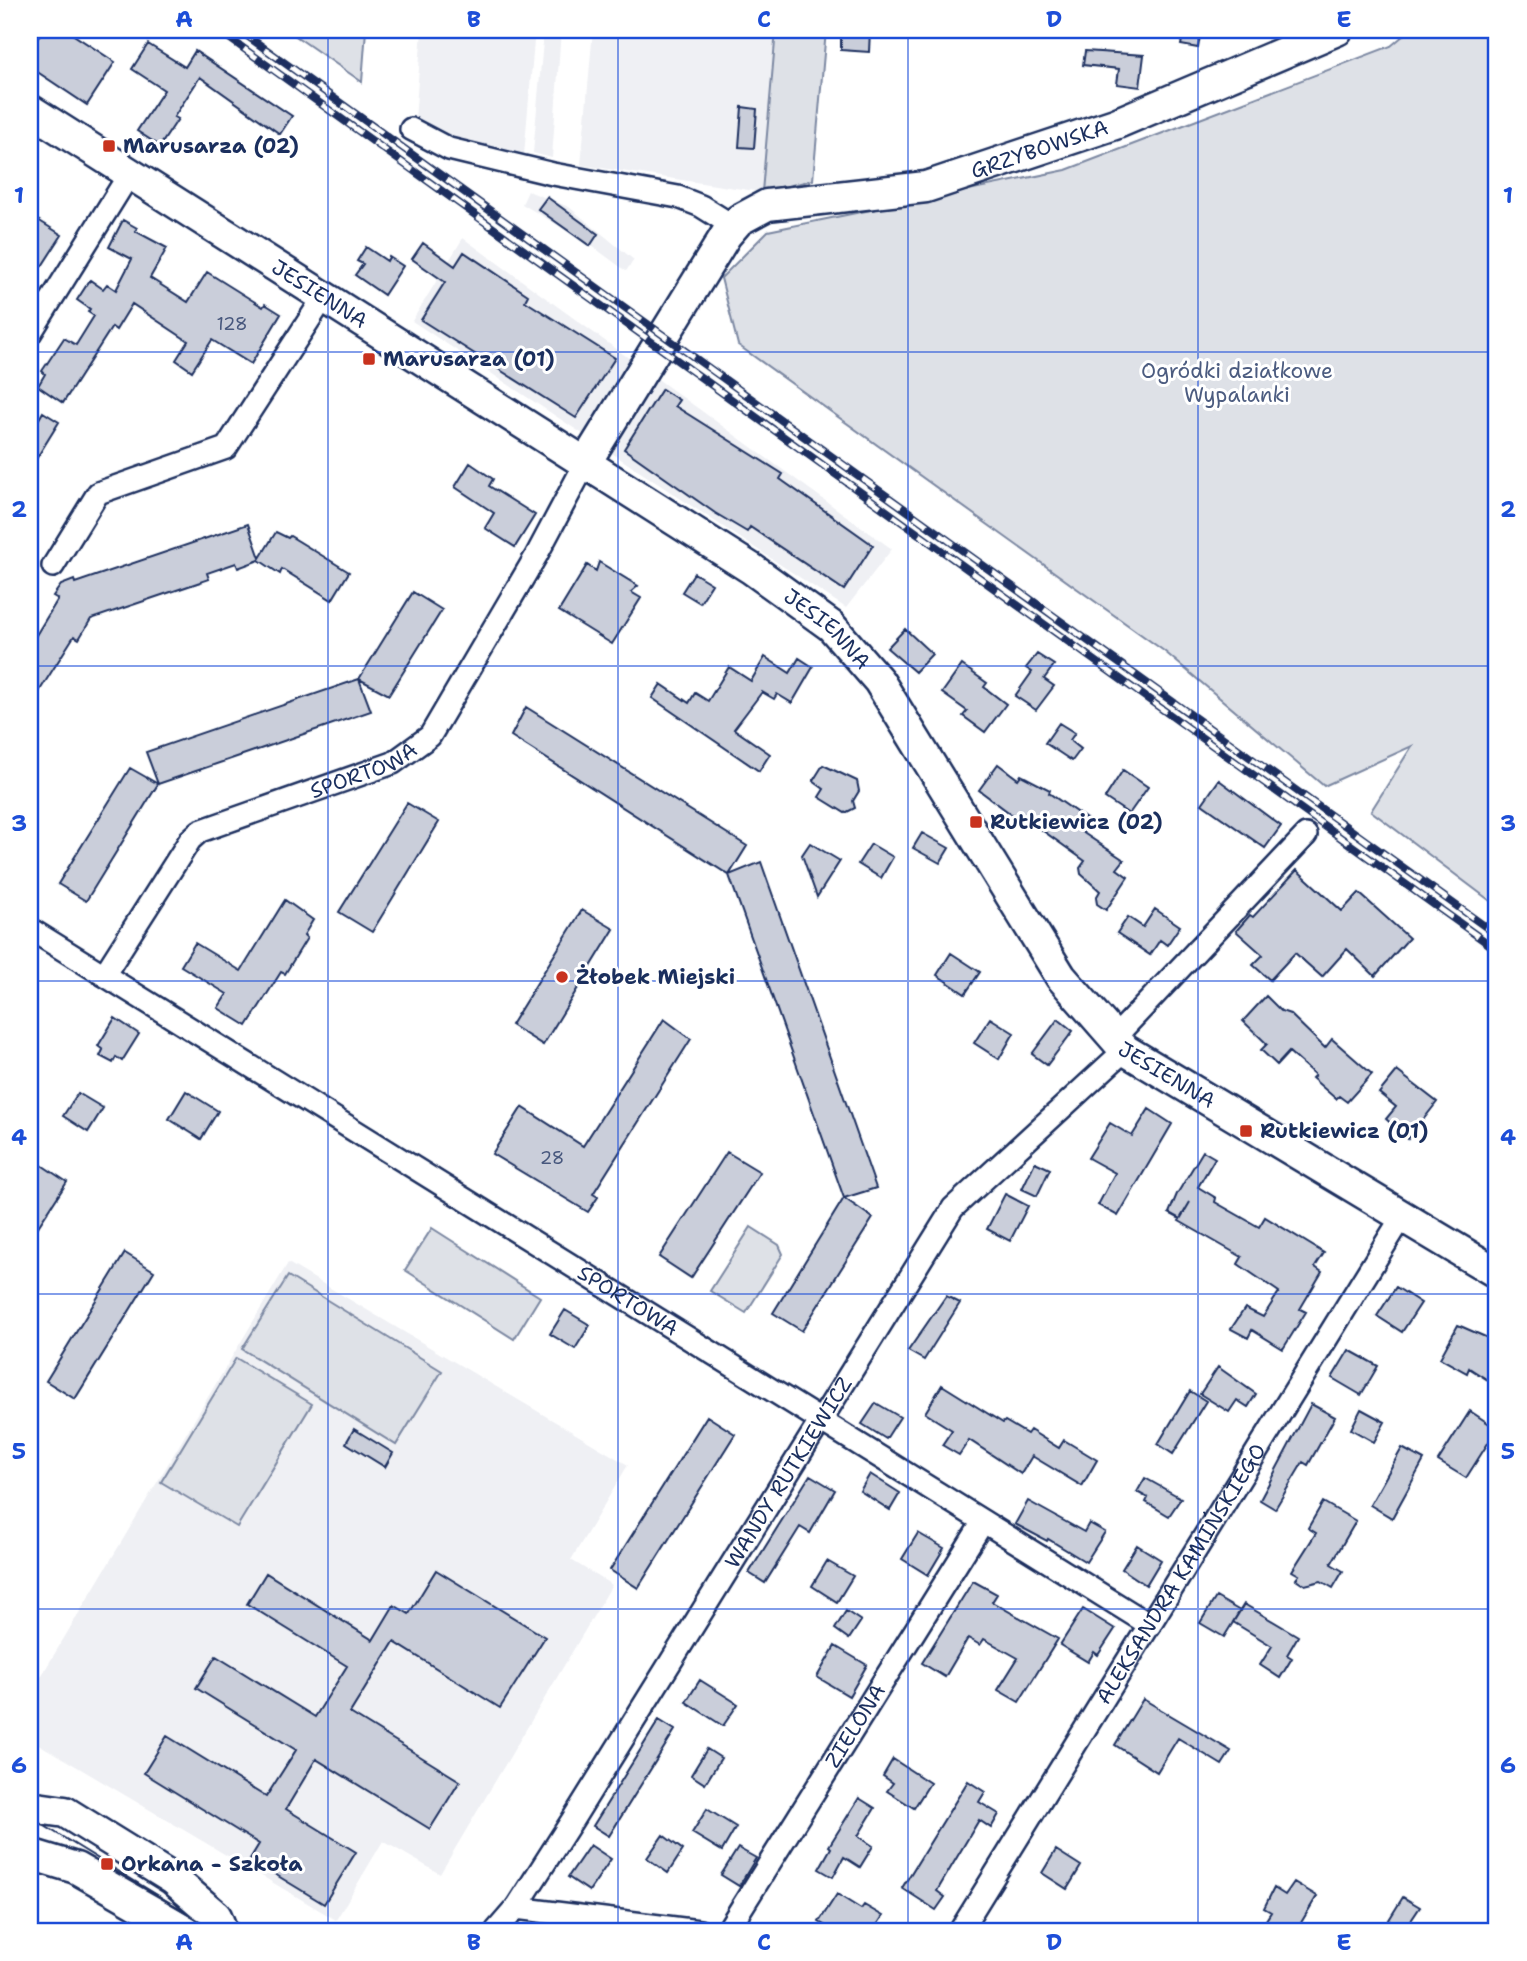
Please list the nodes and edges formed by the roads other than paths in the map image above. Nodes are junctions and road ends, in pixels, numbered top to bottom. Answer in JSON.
{"nodes":[{"id":1,"x":1337,"y":30,"type":"edge"},
{"id":2,"x":30,"y":110,"type":"edge"},
{"id":3,"x":411,"y":129,"type":"dead end"},
{"id":4,"x":130,"y":173,"type":"junction"},
{"id":5,"x":733,"y":226,"type":"junction"},
{"id":6,"x":324,"y":297,"type":"junction"},
{"id":7,"x":30,"y":334,"type":"edge"},
{"id":8,"x":586,"y":462,"type":"junction"},
{"id":9,"x":53,"y":566,"type":"dead end"},
{"id":10,"x":1306,"y":835,"type":"dead end"},
{"id":11,"x":30,"y":929,"type":"edge"},
{"id":12,"x":104,"y":975,"type":"junction"},
{"id":13,"x":1119,"y":1044,"type":"junction"},
{"id":14,"x":1402,"y":1217,"type":"junction"},
{"id":15,"x":1497,"y":1273,"type":"edge"},
{"id":16,"x":821,"y":1422,"type":"junction"},
{"id":17,"x":983,"y":1522,"type":"junction"},
{"id":18,"x":1150,"y":1625,"type":"junction"},
{"id":19,"x":30,"y":1807,"type":"edge"},
{"id":20,"x":30,"y":1854,"type":"edge"},
{"id":21,"x":516,"y":1908,"type":"junction"},
{"id":22,"x":187,"y":1931,"type":"edge"},
{"id":23,"x":222,"y":1931,"type":"edge"},
{"id":24,"x":496,"y":1931,"type":"edge"},
{"id":25,"x":699,"y":1931,"type":"edge"},
{"id":26,"x":727,"y":1931,"type":"edge"},
{"id":27,"x":960,"y":1931,"type":"edge"}],
"edges":[{"from":1,"to":5,"type":"street","name":"GRZYBOWSKA"},
{"from":2,"to":4,"type":"street","name":"JESIENNA"},
{"from":3,"to":5,"type":"street"},
{"from":4,"to":6,"type":"street","name":"JESIENNA"},
{"from":4,"to":7,"type":"street"},
{"from":5,"to":8,"type":"street","name":"GRZYBOWSKA"},
{"from":6,"to":8,"type":"street","name":"JESIENNA"},
{"from":6,"to":9,"type":"street"},
{"from":8,"to":12,"type":"street","name":"SPORTOWA"},
{"from":8,"to":13,"type":"street","name":"JESIENNA"},
{"from":10,"to":13,"type":"street","name":"WANDY RUTKIEWICZ"},
{"from":11,"to":12,"type":"street","name":"SPORTOWA"},
{"from":12,"to":16,"type":"street","name":"SPORTOWA"},
{"from":13,"to":14,"type":"street","name":"JESIENNA"},
{"from":13,"to":16,"type":"street","name":"WANDY RUTKIEWICZ"},
{"from":14,"to":15,"type":"street","name":"JESIENNA"},
{"from":14,"to":18,"type":"street","name":"ALEKSANDRA KAMIŃSKIEGO"},
{"from":16,"to":17,"type":"street","name":"SPORTOWA"},
{"from":16,"to":21,"type":"street","name":"WANDY RUTKIEWICZ"},
{"from":17,"to":18,"type":"street","name":"SPORTOWA"},
{"from":17,"to":26,"type":"street","name":"ZIELONA"},
{"from":18,"to":27,"type":"street","name":"ALEKSANDRA KAMIŃSKIEGO"},
{"from":19,"to":23,"type":"street"},
{"from":20,"to":22,"type":"street"},
{"from":21,"to":24,"type":"street","name":"WANDY RUTKIEWICZ"},
{"from":21,"to":25,"type":"street"}]}
